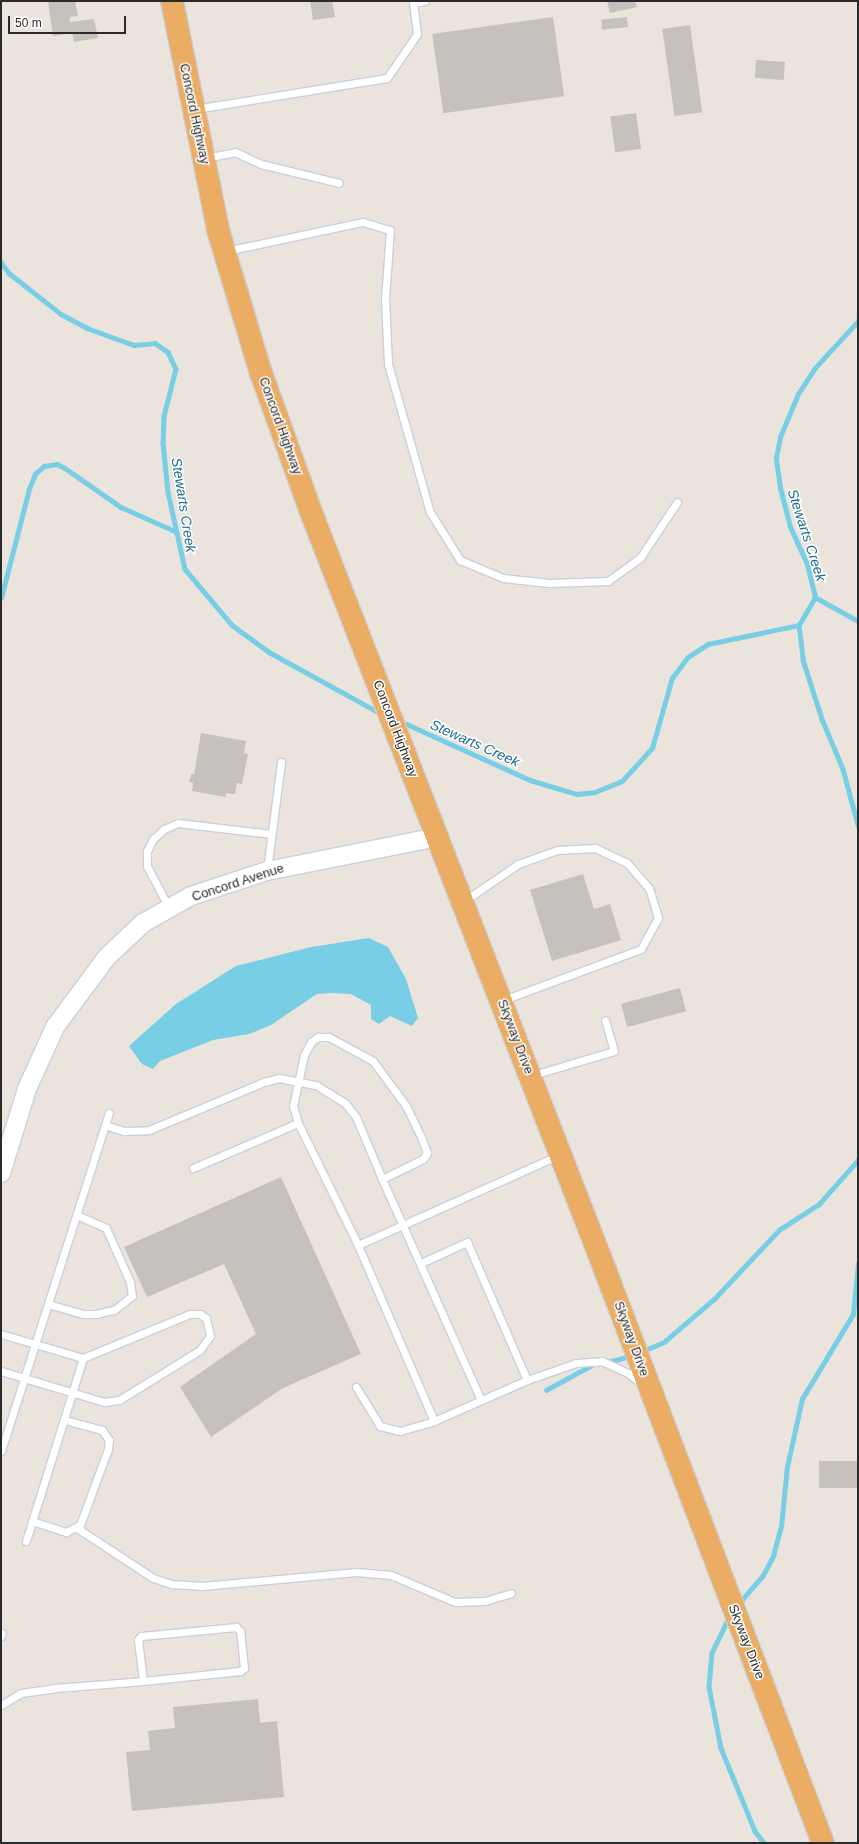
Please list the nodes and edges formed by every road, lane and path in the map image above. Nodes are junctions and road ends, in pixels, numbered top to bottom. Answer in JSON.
{"nodes":[{"id":1,"x":172,"y":1,"type":"edge"},
{"id":2,"x":425,"y":1,"type":"edge"},
{"id":3,"x":193,"y":109,"type":"junction"},
{"id":4,"x":203,"y":158,"type":"junction"},
{"id":5,"x":339,"y":183,"type":"dead end"},
{"id":6,"x":224,"y":252,"type":"junction"},
{"id":7,"x":677,"y":502,"type":"dead end"},
{"id":8,"x":282,"y":762,"type":"dead end"},
{"id":9,"x":271,"y":834,"type":"junction"},
{"id":10,"x":437,"y":836,"type":"junction"},
{"id":11,"x":267,"y":871,"type":"junction"},
{"id":12,"x":462,"y":902,"type":"junction"},
{"id":13,"x":169,"y":908,"type":"junction"},
{"id":14,"x":501,"y":1000,"type":"junction"},
{"id":15,"x":605,"y":1020,"type":"dead end"},
{"id":16,"x":530,"y":1075,"type":"junction"},
{"id":17,"x":296,"y":1081,"type":"junction"},
{"id":18,"x":109,"y":1113,"type":"dead end"},
{"id":19,"x":298,"y":1123,"type":"junction"},
{"id":20,"x":105,"y":1125,"type":"junction"},
{"id":21,"x":559,"y":1155,"type":"junction"},
{"id":22,"x":193,"y":1168,"type":"dead end"},
{"id":23,"x":1,"y":1173,"type":"edge"},
{"id":24,"x":382,"y":1179,"type":"junction"},
{"id":25,"x":77,"y":1215,"type":"junction"},
{"id":26,"x":403,"y":1225,"type":"junction"},
{"id":27,"x":358,"y":1245,"type":"junction"},
{"id":28,"x":421,"y":1263,"type":"junction"},
{"id":29,"x":48,"y":1304,"type":"junction"},
{"id":30,"x":1,"y":1334,"type":"edge"},
{"id":31,"x":35,"y":1345,"type":"junction"},
{"id":32,"x":83,"y":1358,"type":"junction"},
{"id":33,"x":1,"y":1371,"type":"edge"},
{"id":34,"x":25,"y":1378,"type":"junction"},
{"id":35,"x":527,"y":1380,"type":"junction"},
{"id":36,"x":356,"y":1387,"type":"dead end"},
{"id":37,"x":650,"y":1392,"type":"junction"},
{"id":38,"x":74,"y":1393,"type":"junction"},
{"id":39,"x":481,"y":1400,"type":"junction"},
{"id":40,"x":65,"y":1420,"type":"junction"},
{"id":41,"x":434,"y":1420,"type":"junction"},
{"id":42,"x":1,"y":1451,"type":"edge"},
{"id":43,"x":32,"y":1521,"type":"junction"},
{"id":44,"x":77,"y":1528,"type":"junction"},
{"id":45,"x":26,"y":1541,"type":"dead end"},
{"id":46,"x":512,"y":1593,"type":"dead end"},
{"id":47,"x":143,"y":1681,"type":"junction"},
{"id":48,"x":1,"y":1704,"type":"edge"},
{"id":49,"x":823,"y":1843,"type":"edge"}],
"edges":[{"from":1,"to":3,"type":"highway","name":"Concord Highway"},
{"from":2,"to":3,"type":"lane"},
{"from":3,"to":4,"type":"highway","name":"Concord Highway"},
{"from":4,"to":5,"type":"lane"},
{"from":4,"to":6,"type":"highway","name":"Concord Highway"},
{"from":6,"to":7,"type":"lane"},
{"from":6,"to":10,"type":"highway","name":"Concord Highway"},
{"from":8,"to":9,"type":"lane"},
{"from":9,"to":11,"type":"lane"},
{"from":9,"to":13,"type":"lane"},
{"from":10,"to":11,"type":"street","name":"Concord Avenue"},
{"from":10,"to":12,"type":"highway","name":"Skyway Drive"},
{"from":11,"to":13,"type":"street","name":"Concord Avenue"},
{"from":12,"to":14,"type":"highway","name":"Skyway Drive"},
{"from":12,"to":14,"type":"lane"},
{"from":13,"to":23,"type":"street","name":"Concord Avenue"},
{"from":14,"to":16,"type":"highway","name":"Skyway Drive"},
{"from":15,"to":16,"type":"lane"},
{"from":16,"to":21,"type":"highway","name":"Skyway Drive"},
{"from":17,"to":19,"type":"lane"},
{"from":17,"to":20,"type":"lane"},
{"from":17,"to":24,"type":"lane"},
{"from":17,"to":24,"type":"lane"},
{"from":18,"to":20,"type":"lane"},
{"from":19,"to":22,"type":"lane"},
{"from":19,"to":27,"type":"lane"},
{"from":20,"to":25,"type":"lane"},
{"from":21,"to":26,"type":"lane"},
{"from":21,"to":37,"type":"highway","name":"Skyway Drive"},
{"from":24,"to":26,"type":"lane"},
{"from":25,"to":29,"type":"lane"},
{"from":25,"to":29,"type":"lane"},
{"from":26,"to":27,"type":"lane"},
{"from":26,"to":28,"type":"lane"},
{"from":27,"to":41,"type":"lane"},
{"from":28,"to":35,"type":"lane"},
{"from":28,"to":39,"type":"lane"},
{"from":29,"to":31,"type":"lane"},
{"from":30,"to":31,"type":"lane"},
{"from":31,"to":32,"type":"lane"},
{"from":31,"to":34,"type":"lane"},
{"from":32,"to":38,"type":"lane"},
{"from":32,"to":38,"type":"lane"},
{"from":33,"to":34,"type":"lane"},
{"from":34,"to":38,"type":"lane"},
{"from":34,"to":42,"type":"lane"},
{"from":35,"to":37,"type":"lane"},
{"from":35,"to":39,"type":"lane"},
{"from":36,"to":41,"type":"lane"},
{"from":37,"to":49,"type":"highway","name":"Skyway Drive"},
{"from":38,"to":40,"type":"lane"},
{"from":39,"to":41,"type":"lane"},
{"from":40,"to":43,"type":"lane"},
{"from":40,"to":44,"type":"lane"},
{"from":43,"to":44,"type":"lane"},
{"from":43,"to":45,"type":"lane"},
{"from":44,"to":46,"type":"lane"},
{"from":47,"to":47,"type":"lane"},
{"from":47,"to":48,"type":"lane"}]}
